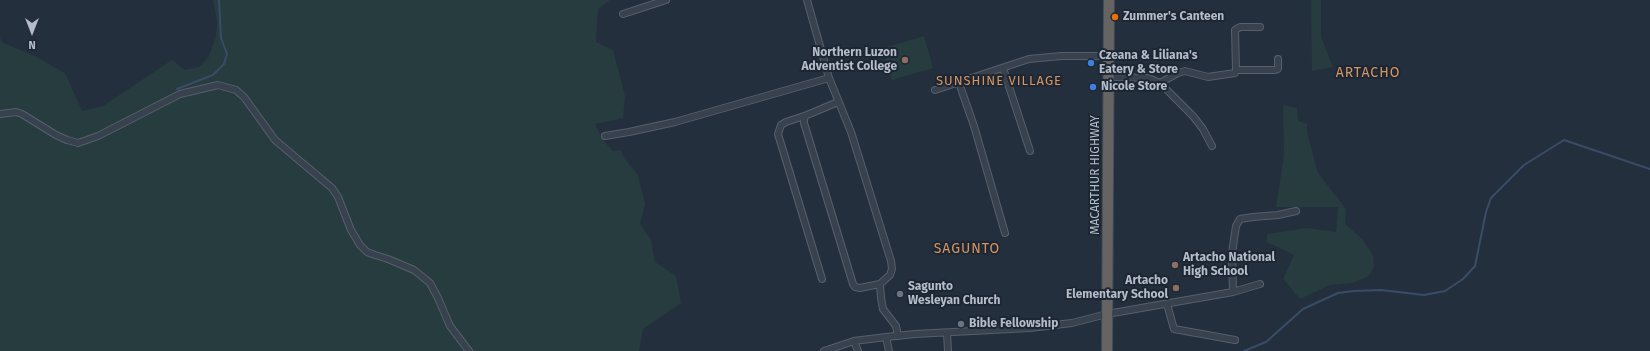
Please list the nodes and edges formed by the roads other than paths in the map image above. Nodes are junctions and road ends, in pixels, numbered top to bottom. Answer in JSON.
{"nodes":[{"id":1,"x":666,"y":0,"type":"edge"},
{"id":2,"x":807,"y":0,"type":"edge"},
{"id":3,"x":1109,"y":0,"type":"edge"},
{"id":4,"x":623,"y":14,"type":"dead end"},
{"id":5,"x":1260,"y":27,"type":"dead end"},
{"id":6,"x":1110,"y":56,"type":"junction"},
{"id":7,"x":1278,"y":59,"type":"dead end"},
{"id":8,"x":1003,"y":68,"type":"junction"},
{"id":9,"x":1236,"y":70,"type":"junction"},
{"id":10,"x":1110,"y":77,"type":"junction"},
{"id":11,"x":829,"y":78,"type":"junction"},
{"id":12,"x":960,"y":83,"type":"junction"},
{"id":13,"x":1160,"y":83,"type":"junction"},
{"id":14,"x":934,"y":90,"type":"dead end"},
{"id":15,"x":838,"y":102,"type":"junction"},
{"id":16,"x":0,"y":114,"type":"edge"},
{"id":17,"x":807,"y":116,"type":"junction"},
{"id":18,"x":605,"y":136,"type":"dead end"},
{"id":19,"x":1212,"y":146,"type":"dead end"},
{"id":20,"x":1030,"y":151,"type":"dead end"},
{"id":21,"x":1296,"y":211,"type":"dead end"},
{"id":22,"x":1005,"y":233,"type":"dead end"},
{"id":23,"x":822,"y":279,"type":"dead end"},
{"id":24,"x":880,"y":284,"type":"junction"},
{"id":25,"x":1260,"y":284,"type":"dead end"},
{"id":26,"x":1233,"y":292,"type":"junction"},
{"id":27,"x":1167,"y":304,"type":"junction"},
{"id":28,"x":1107,"y":314,"type":"junction"},
{"id":29,"x":947,"y":333,"type":"junction"},
{"id":30,"x":898,"y":336,"type":"junction"},
{"id":31,"x":886,"y":337,"type":"junction"},
{"id":32,"x":1235,"y":340,"type":"dead end"},
{"id":33,"x":854,"y":341,"type":"junction"},
{"id":34,"x":469,"y":351,"type":"edge"},
{"id":35,"x":824,"y":351,"type":"edge"},
{"id":36,"x":858,"y":351,"type":"edge"},
{"id":37,"x":889,"y":351,"type":"edge"},
{"id":38,"x":948,"y":351,"type":"edge"},
{"id":39,"x":1107,"y":351,"type":"edge"}],
"edges":[{"from":1,"to":4,"type":"street"},
{"from":2,"to":11,"type":"street"},
{"from":3,"to":6,"type":"highway","name":"MACARTHUR HIGHWAY"},
{"from":5,"to":9,"type":"street"},
{"from":6,"to":8,"type":"street"},
{"from":6,"to":10,"type":"highway","name":"MACARTHUR HIGHWAY"},
{"from":7,"to":9,"type":"street"},
{"from":8,"to":12,"type":"street"},
{"from":8,"to":20,"type":"street"},
{"from":9,"to":13,"type":"street"},
{"from":10,"to":13,"type":"street"},
{"from":10,"to":28,"type":"highway","name":"MACARTHUR HIGHWAY"},
{"from":11,"to":15,"type":"street"},
{"from":11,"to":18,"type":"street"},
{"from":12,"to":14,"type":"street"},
{"from":12,"to":22,"type":"street"},
{"from":13,"to":19,"type":"street"},
{"from":15,"to":17,"type":"street"},
{"from":15,"to":24,"type":"street"},
{"from":16,"to":34,"type":"street"},
{"from":17,"to":23,"type":"street"},
{"from":17,"to":24,"type":"street"},
{"from":21,"to":26,"type":"street"},
{"from":24,"to":30,"type":"street"},
{"from":25,"to":26,"type":"street"},
{"from":26,"to":27,"type":"street"},
{"from":27,"to":28,"type":"street"},
{"from":27,"to":32,"type":"street"},
{"from":28,"to":29,"type":"street"},
{"from":28,"to":39,"type":"highway","name":"MACARTHUR HIGHWAY"},
{"from":29,"to":30,"type":"street"},
{"from":29,"to":38,"type":"street"},
{"from":30,"to":31,"type":"street"},
{"from":31,"to":33,"type":"street"},
{"from":31,"to":37,"type":"street"},
{"from":33,"to":35,"type":"street"},
{"from":33,"to":36,"type":"street"}]}
